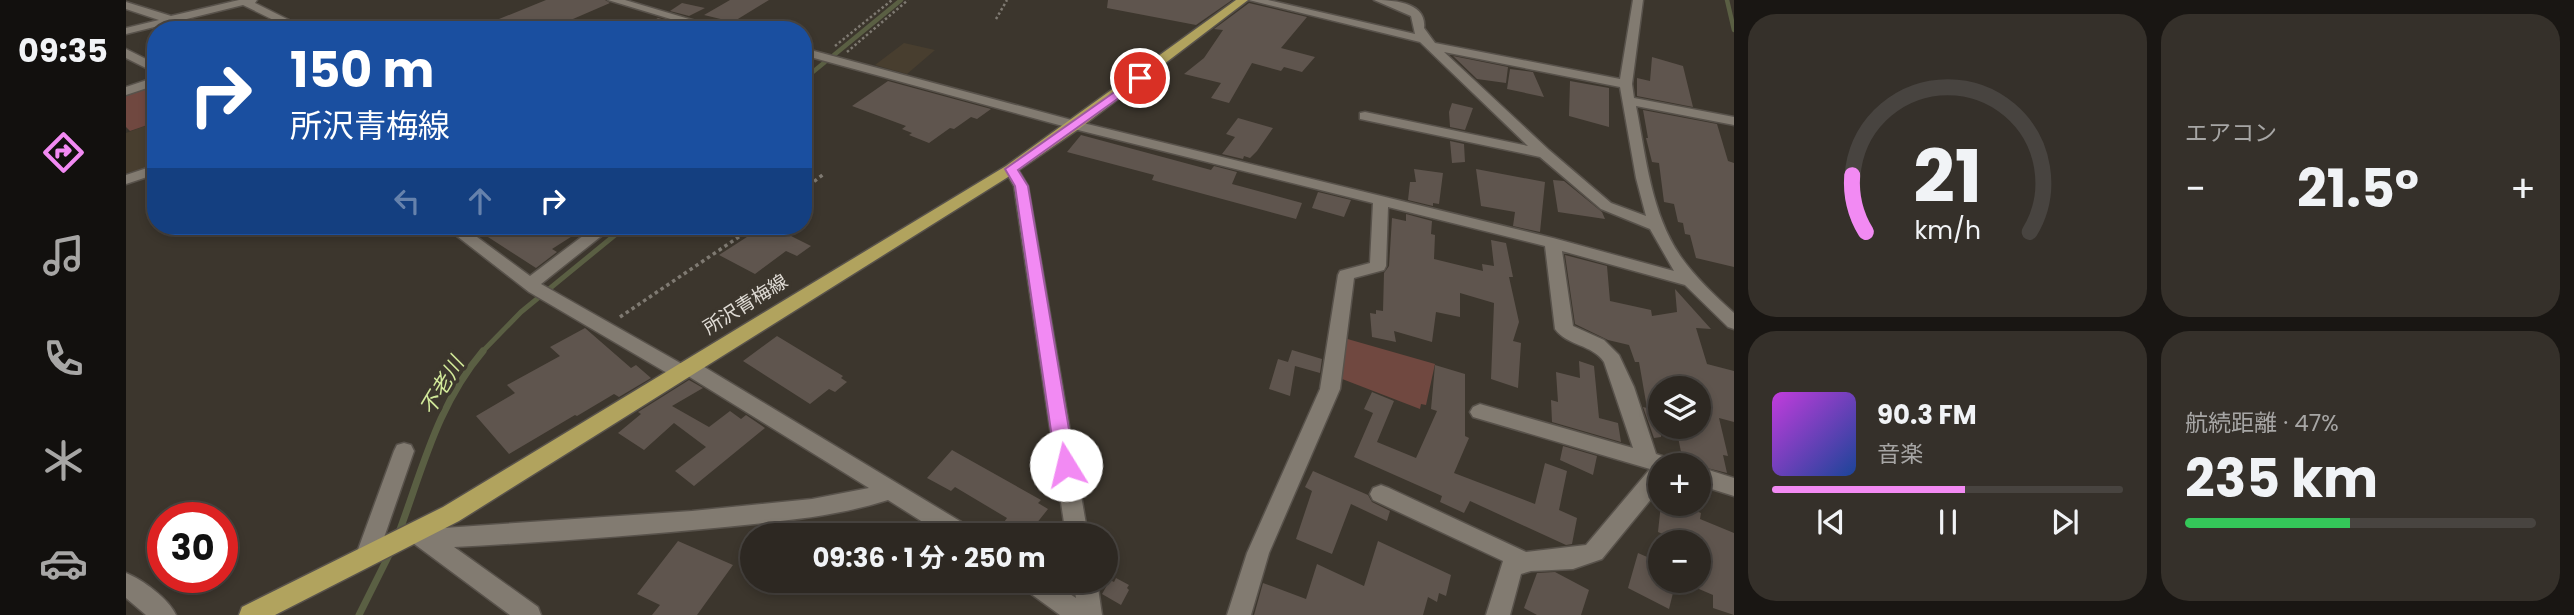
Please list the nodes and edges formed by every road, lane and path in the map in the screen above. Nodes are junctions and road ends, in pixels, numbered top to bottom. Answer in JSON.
{"nodes":[{"id":1,"x":612,"y":0,"type":"edge"},
{"id":2,"x":892,"y":0,"type":"edge"},
{"id":3,"x":908,"y":0,"type":"edge"},
{"id":4,"x":1007,"y":0,"type":"edge"},
{"id":5,"x":1243,"y":0,"type":"edge"},
{"id":6,"x":1254,"y":0,"type":"edge"},
{"id":7,"x":1379,"y":0,"type":"edge"},
{"id":8,"x":1638,"y":0,"type":"edge"},
{"id":9,"x":249,"y":1,"type":"edge"},
{"id":10,"x":126,"y":5,"type":"edge"},
{"id":11,"x":996,"y":19,"type":"dead end"},
{"id":12,"x":174,"y":21,"type":"joint"},
{"id":13,"x":286,"y":21,"type":"edge"},
{"id":14,"x":688,"y":21,"type":"edge"},
{"id":15,"x":147,"y":27,"type":"edge"},
{"id":16,"x":126,"y":31,"type":"edge"},
{"id":17,"x":1427,"y":43,"type":"junction"},
{"id":18,"x":126,"y":53,"type":"edge"},
{"id":19,"x":812,"y":53,"type":"edge"},
{"id":20,"x":822,"y":56,"type":"junction"},
{"id":21,"x":837,"y":60,"type":"junction"},
{"id":22,"x":147,"y":64,"type":"edge"},
{"id":23,"x":147,"y":84,"type":"edge"},
{"id":24,"x":1626,"y":84,"type":"junction"},
{"id":25,"x":126,"y":91,"type":"edge"},
{"id":26,"x":1628,"y":102,"type":"junction"},
{"id":27,"x":1365,"y":117,"type":"dead end"},
{"id":28,"x":1734,"y":121,"type":"edge"},
{"id":29,"x":1075,"y":125,"type":"junction"},
{"id":30,"x":1544,"y":153,"type":"junction"},
{"id":31,"x":1011,"y":169,"type":"junction"},
{"id":32,"x":147,"y":172,"type":"edge"},
{"id":33,"x":825,"y":173,"type":"dead end"},
{"id":34,"x":126,"y":180,"type":"edge"},
{"id":35,"x":812,"y":183,"type":"edge"},
{"id":36,"x":1381,"y":200,"type":"junction"},
{"id":37,"x":1656,"y":226,"type":"junction"},
{"id":38,"x":467,"y":235,"type":"edge"},
{"id":39,"x":596,"y":235,"type":"edge"},
{"id":40,"x":742,"y":235,"type":"edge"},
{"id":41,"x":1553,"y":243,"type":"junction"},
{"id":42,"x":1691,"y":281,"type":"junction"},
{"id":43,"x":538,"y":289,"type":"junction"},
{"id":44,"x":1734,"y":323,"type":"edge"},
{"id":45,"x":606,"y":330,"type":"junction"},
{"id":46,"x":685,"y":369,"type":"junction"},
{"id":47,"x":1480,"y":412,"type":"dead end"},
{"id":48,"x":404,"y":451,"type":"dead end"},
{"id":49,"x":1655,"y":453,"type":"edge"},
{"id":50,"x":1648,"y":461,"type":"edge"},
{"id":51,"x":1711,"y":480,"type":"edge"},
{"id":52,"x":1648,"y":482,"type":"edge"},
{"id":53,"x":1734,"y":487,"type":"edge"},
{"id":54,"x":892,"y":490,"type":"junction"},
{"id":55,"x":1381,"y":494,"type":"dead end"},
{"id":56,"x":944,"y":523,"type":"edge"},
{"id":57,"x":1075,"y":523,"type":"edge"},
{"id":58,"x":420,"y":536,"type":"junction"},
{"id":59,"x":372,"y":553,"type":"junction"},
{"id":60,"x":1521,"y":561,"type":"junction"},
{"id":61,"x":126,"y":584,"type":"edge"},
{"id":62,"x":1048,"y":593,"type":"edge"},
{"id":63,"x":1087,"y":593,"type":"edge"},
{"id":64,"x":164,"y":615,"type":"edge"},
{"id":65,"x":250,"y":615,"type":"edge"},
{"id":66,"x":529,"y":615,"type":"edge"},
{"id":67,"x":1080,"y":615,"type":"edge"},
{"id":68,"x":1090,"y":615,"type":"edge"},
{"id":69,"x":1239,"y":615,"type":"edge"},
{"id":70,"x":1498,"y":615,"type":"edge"}],
"edges":[{"from":1,"to":14,"type":"street"},
{"from":2,"to":20,"type":"path"},
{"from":3,"to":21,"type":"path"},
{"from":4,"to":11,"type":"path"},
{"from":5,"to":29,"type":"main road","name":"所沢青梅線"},
{"from":6,"to":17,"type":"street"},
{"from":7,"to":17,"type":"street"},
{"from":8,"to":24,"type":"street"},
{"from":9,"to":12,"type":"street"},
{"from":9,"to":13,"type":"street"},
{"from":10,"to":12,"type":"street"},
{"from":15,"to":16,"type":"street"},
{"from":17,"to":24,"type":"street"},
{"from":17,"to":30,"type":"street"},
{"from":18,"to":22,"type":"street"},
{"from":19,"to":20,"type":"street"},
{"from":20,"to":21,"type":"street"},
{"from":21,"to":29,"type":"street"},
{"from":23,"to":25,"type":"street"},
{"from":24,"to":26,"type":"street"},
{"from":26,"to":28,"type":"street"},
{"from":26,"to":37,"type":"street"},
{"from":27,"to":30,"type":"street"},
{"from":29,"to":31,"type":"main road","name":"所沢青梅線"},
{"from":29,"to":36,"type":"street"},
{"from":30,"to":37,"type":"street"},
{"from":31,"to":46,"type":"main road","name":"所沢青梅線"},
{"from":31,"to":57,"type":"street"},
{"from":32,"to":34,"type":"street"},
{"from":33,"to":35,"type":"path"},
{"from":36,"to":41,"type":"street"},
{"from":36,"to":69,"type":"street"},
{"from":37,"to":42,"type":"street"},
{"from":38,"to":43,"type":"street"},
{"from":39,"to":43,"type":"street"},
{"from":40,"to":45,"type":"path"},
{"from":41,"to":42,"type":"street"},
{"from":41,"to":49,"type":"street"},
{"from":42,"to":44,"type":"street"},
{"from":43,"to":45,"type":"street"},
{"from":45,"to":46,"type":"street"},
{"from":46,"to":54,"type":"street"},
{"from":46,"to":58,"type":"main road","name":"所沢青梅線"},
{"from":47,"to":50,"type":"street"},
{"from":48,"to":59,"type":"street"},
{"from":51,"to":53,"type":"street"},
{"from":52,"to":60,"type":"street"},
{"from":54,"to":56,"type":"street"},
{"from":54,"to":58,"type":"street"},
{"from":55,"to":60,"type":"street"},
{"from":58,"to":59,"type":"main road","name":"所沢青梅線"},
{"from":58,"to":66,"type":"street"},
{"from":59,"to":65,"type":"main road","name":"所沢青梅線"},
{"from":60,"to":70,"type":"street"},
{"from":61,"to":64,"type":"street"},
{"from":62,"to":67,"type":"street"},
{"from":63,"to":68,"type":"street"}]}
